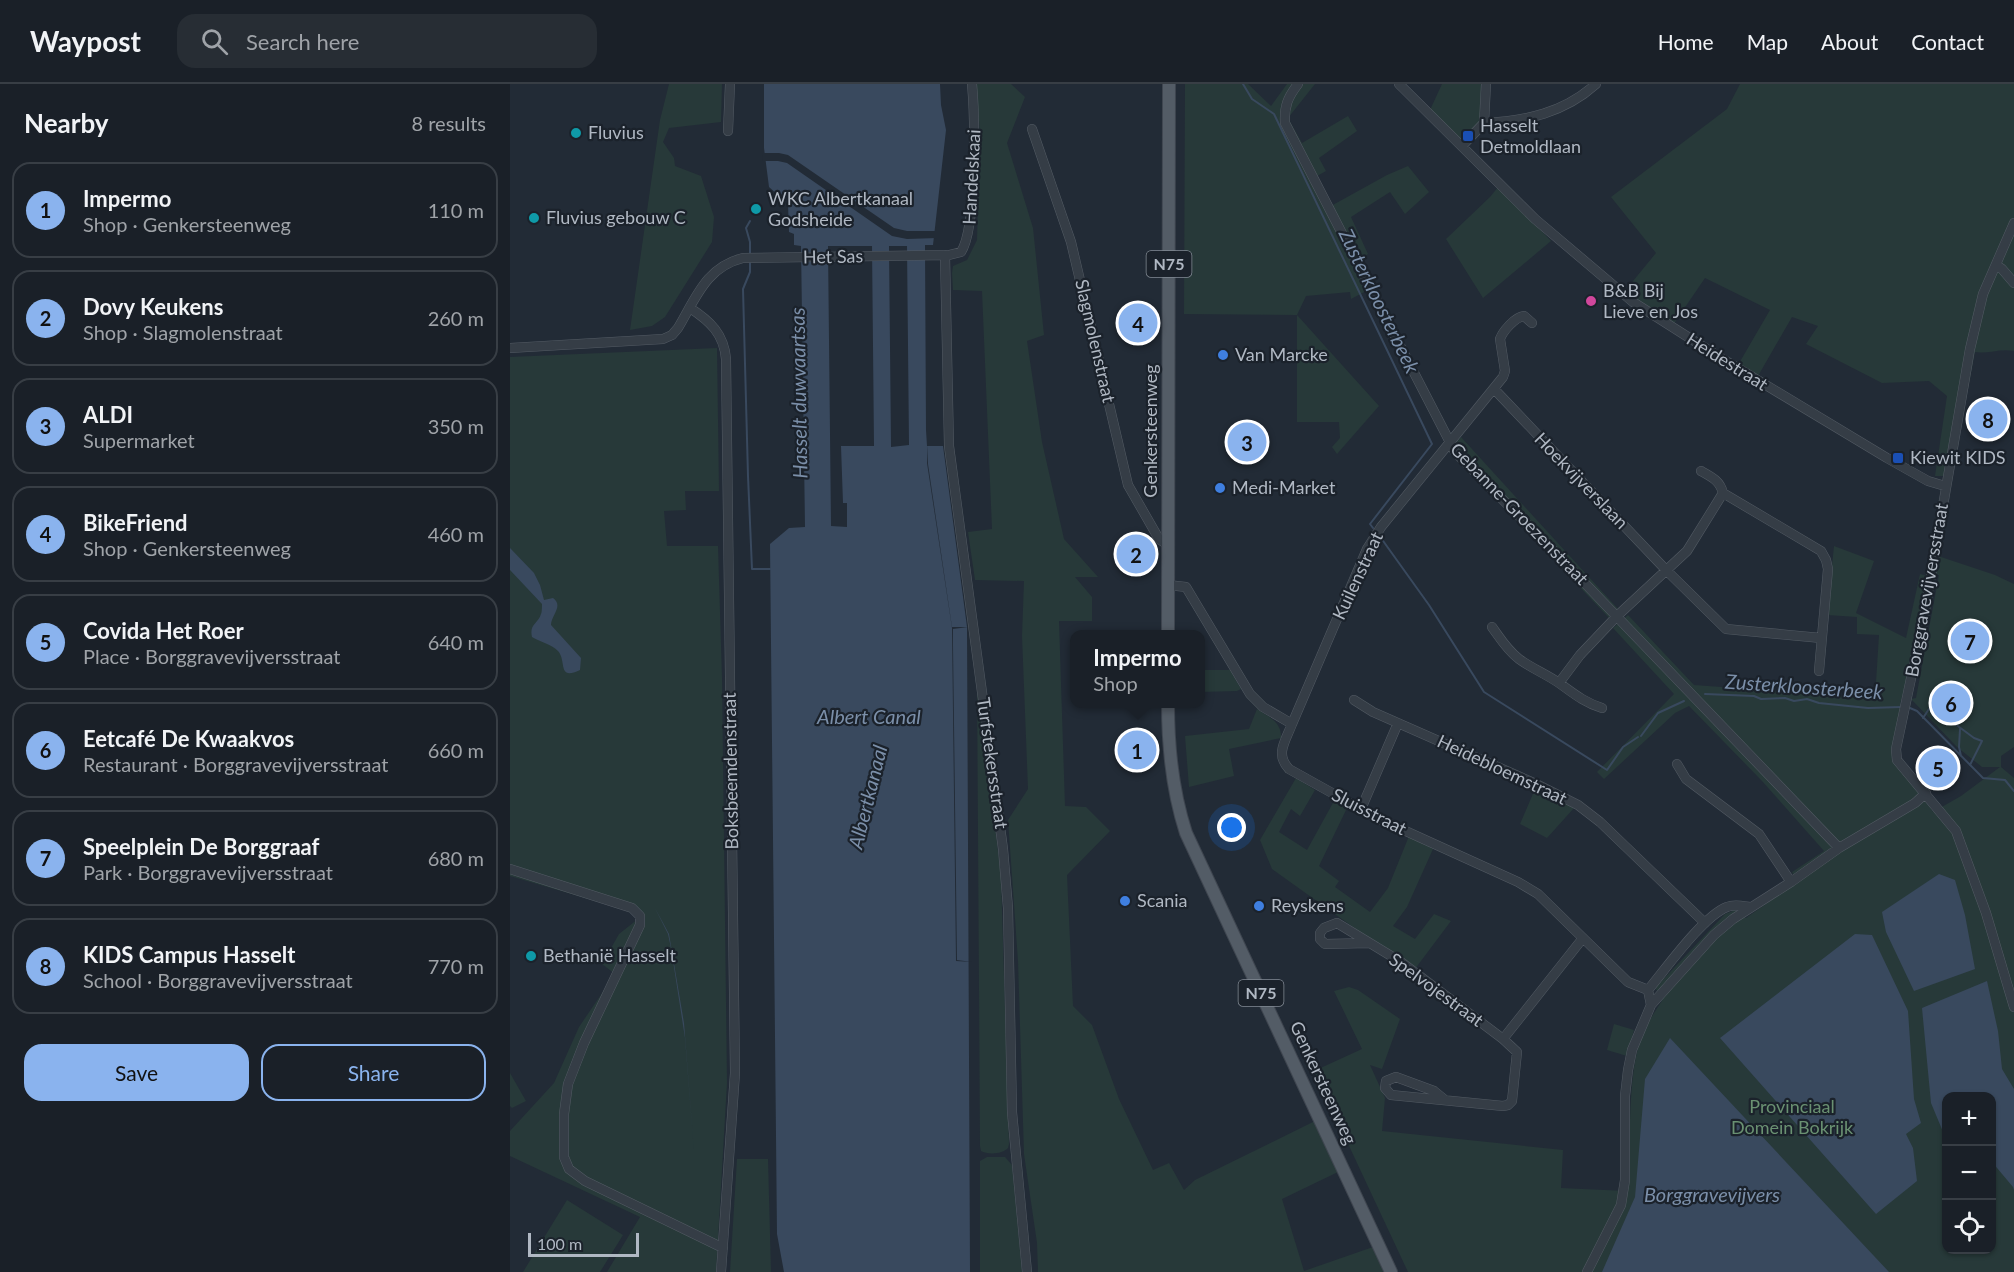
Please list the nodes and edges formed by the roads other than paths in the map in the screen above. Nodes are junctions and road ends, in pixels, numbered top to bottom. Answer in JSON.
{"nodes":[{"id":1,"x":730,"y":84,"type":"edge"},
{"id":2,"x":972,"y":84,"type":"edge"},
{"id":3,"x":1169,"y":84,"type":"edge"},
{"id":4,"x":1298,"y":84,"type":"edge"},
{"id":5,"x":1399,"y":84,"type":"edge"},
{"id":6,"x":1486,"y":84,"type":"edge"},
{"id":7,"x":1596,"y":84,"type":"edge"},
{"id":8,"x":1484,"y":123,"type":"junction"},
{"id":9,"x":1032,"y":129,"type":"dead end"},
{"id":10,"x":728,"y":131,"type":"dead end"},
{"id":11,"x":1462,"y":146,"type":"junction"},
{"id":12,"x":2014,"y":223,"type":"edge"},
{"id":13,"x":941,"y":255,"type":"junction"},
{"id":14,"x":1996,"y":265,"type":"junction"},
{"id":15,"x":2014,"y":283,"type":"edge"},
{"id":16,"x":690,"y":308,"type":"junction"},
{"id":17,"x":1532,"y":323,"type":"dead end"},
{"id":18,"x":510,"y":348,"type":"edge"},
{"id":19,"x":1495,"y":390,"type":"junction"},
{"id":20,"x":1449,"y":442,"type":"junction"},
{"id":21,"x":1701,"y":471,"type":"dead end"},
{"id":22,"x":1946,"y":486,"type":"junction"},
{"id":23,"x":1723,"y":493,"type":"junction"},
{"id":24,"x":1168,"y":545,"type":"junction"},
{"id":25,"x":1667,"y":571,"type":"junction"},
{"id":26,"x":1168,"y":585,"type":"junction"},
{"id":27,"x":1617,"y":616,"type":"junction"},
{"id":28,"x":1492,"y":627,"type":"dead end"},
{"id":29,"x":1168,"y":630,"type":"edge"},
{"id":30,"x":1821,"y":638,"type":"junction"},
{"id":31,"x":1819,"y":670,"type":"dead end"},
{"id":32,"x":1559,"y":683,"type":"junction"},
{"id":33,"x":1354,"y":700,"type":"dead end"},
{"id":34,"x":1168,"y":708,"type":"edge"},
{"id":35,"x":1602,"y":708,"type":"dead end"},
{"id":36,"x":1398,"y":723,"type":"junction"},
{"id":37,"x":1292,"y":724,"type":"junction"},
{"id":38,"x":1677,"y":764,"type":"dead end"},
{"id":39,"x":1926,"y":794,"type":"junction"},
{"id":40,"x":1361,"y":809,"type":"junction"},
{"id":41,"x":1839,"y":848,"type":"junction"},
{"id":42,"x":510,"y":869,"type":"edge"},
{"id":43,"x":1791,"y":882,"type":"junction"},
{"id":44,"x":1750,"y":907,"type":"junction"},
{"id":45,"x":1705,"y":923,"type":"junction"},
{"id":46,"x":1583,"y":938,"type":"junction"},
{"id":47,"x":1369,"y":943,"type":"junction"},
{"id":48,"x":1648,"y":990,"type":"junction"},
{"id":49,"x":1652,"y":1005,"type":"junction"},
{"id":50,"x":2014,"y":1007,"type":"edge"},
{"id":51,"x":1503,"y":1039,"type":"junction"},
{"id":52,"x":1445,"y":1100,"type":"junction"},
{"id":53,"x":723,"y":1248,"type":"junction"},
{"id":54,"x":722,"y":1272,"type":"edge"},
{"id":55,"x":1027,"y":1272,"type":"edge"},
{"id":56,"x":1391,"y":1272,"type":"edge"},
{"id":57,"x":1587,"y":1272,"type":"edge"}],
"edges":[{"from":1,"to":10,"type":"street"},
{"from":2,"to":13,"type":"street","name":"Handelskaai"},
{"from":3,"to":24,"type":"main road","name":"Genkersteenweg","number":"N75"},
{"from":4,"to":20,"type":"street","name":"Gebanne-Groezenstraat"},
{"from":5,"to":11,"type":"street","name":"Heidestraat"},
{"from":6,"to":8,"type":"street"},
{"from":7,"to":8,"type":"street"},
{"from":8,"to":11,"type":"street"},
{"from":9,"to":24,"type":"street","name":"Slagmolenstraat"},
{"from":11,"to":22,"type":"street","name":"Heidestraat"},
{"from":12,"to":14,"type":"street","name":"Borggravevijversstraat"},
{"from":13,"to":16,"type":"street","name":"Het Sas"},
{"from":13,"to":55,"type":"street","name":"Turfstekersstraat"},
{"from":14,"to":15,"type":"street"},
{"from":14,"to":22,"type":"street","name":"Borggravevijversstraat"},
{"from":16,"to":18,"type":"street"},
{"from":16,"to":53,"type":"street","name":"Boksbeemdenstraat"},
{"from":17,"to":19,"type":"street"},
{"from":19,"to":20,"type":"street"},
{"from":19,"to":25,"type":"street","name":"Hoekvijverslaan"},
{"from":20,"to":27,"type":"street","name":"Gebanne-Groezenstraat"},
{"from":20,"to":37,"type":"street","name":"Kuilenstraat"},
{"from":21,"to":23,"type":"street"},
{"from":22,"to":39,"type":"street","name":"Borggravevijversstraat"},
{"from":23,"to":25,"type":"street"},
{"from":23,"to":30,"type":"street"},
{"from":24,"to":26,"type":"main road","name":"Genkersteenweg","number":"N75"},
{"from":25,"to":27,"type":"street"},
{"from":25,"to":30,"type":"street","name":"Hoekvijverslaan"},
{"from":26,"to":29,"type":"main road","name":"Genkersteenweg","number":"N75"},
{"from":26,"to":37,"type":"street"},
{"from":27,"to":32,"type":"street"},
{"from":27,"to":41,"type":"street","name":"Gebanne-Groezenstraat"},
{"from":28,"to":32,"type":"street"},
{"from":30,"to":31,"type":"street"},
{"from":32,"to":35,"type":"street"},
{"from":33,"to":36,"type":"street","name":"Heidebloemstraat"},
{"from":34,"to":56,"type":"main road","name":"Genkersteenweg","number":"N75"},
{"from":36,"to":40,"type":"street"},
{"from":36,"to":45,"type":"street","name":"Heidebloemstraat"},
{"from":37,"to":40,"type":"street","name":"Sluisstraat"},
{"from":38,"to":43,"type":"street"},
{"from":39,"to":41,"type":"street"},
{"from":39,"to":50,"type":"street","name":"Borggravevijversstraat"},
{"from":40,"to":46,"type":"street","name":"Sluisstraat"},
{"from":41,"to":43,"type":"street"},
{"from":42,"to":53,"type":"street"},
{"from":43,"to":44,"type":"street"},
{"from":44,"to":45,"type":"street"},
{"from":44,"to":49,"type":"street"},
{"from":45,"to":48,"type":"street"},
{"from":46,"to":48,"type":"street","name":"Sluisstraat"},
{"from":46,"to":51,"type":"street","name":"Spelvojestraat"},
{"from":47,"to":47,"type":"street","name":"Spelvojestraat"},
{"from":47,"to":51,"type":"street","name":"Spelvojestraat"},
{"from":48,"to":49,"type":"street"},
{"from":49,"to":57,"type":"street"},
{"from":51,"to":52,"type":"street","name":"Spelvojestraat"},
{"from":52,"to":52,"type":"street","name":"Spelvojestraat"},
{"from":53,"to":54,"type":"street","name":"Boksbeemdenstraat"}]}
